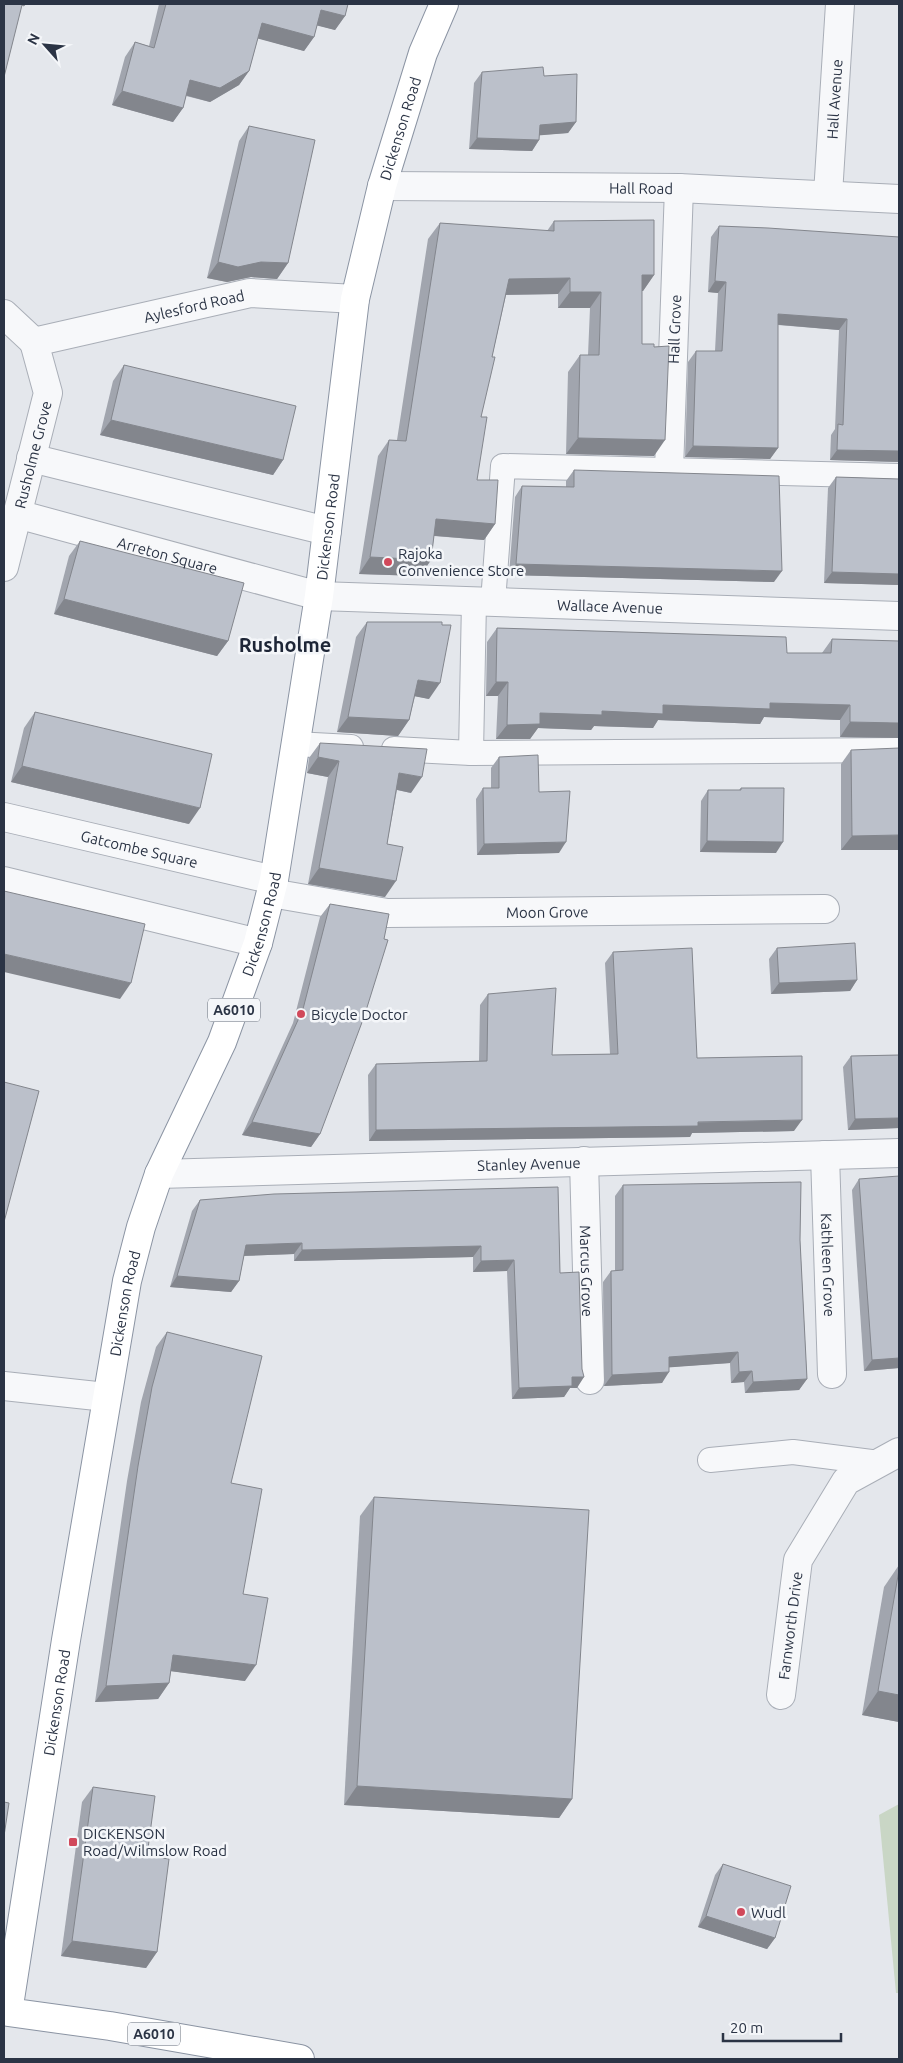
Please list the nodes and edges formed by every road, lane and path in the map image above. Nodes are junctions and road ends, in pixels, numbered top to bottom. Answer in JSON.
{"nodes":[{"id":1,"x":444,"y":4,"type":"edge"},
{"id":2,"x":840,"y":4,"type":"edge"},
{"id":3,"x":382,"y":186,"type":"junction"},
{"id":4,"x":679,"y":188,"type":"junction"},
{"id":5,"x":828,"y":194,"type":"junction"},
{"id":6,"x":899,"y":199,"type":"edge"},
{"id":7,"x":355,"y":299,"type":"junction"},
{"id":8,"x":4,"y":314,"type":"edge"},
{"id":9,"x":34,"y":342,"type":"junction"},
{"id":10,"x":31,"y":458,"type":"junction"},
{"id":11,"x":669,"y":470,"type":"junction"},
{"id":12,"x":899,"y":476,"type":"edge"},
{"id":13,"x":17,"y":514,"type":"junction"},
{"id":14,"x":327,"y":531,"type":"junction"},
{"id":15,"x":4,"y":567,"type":"edge"},
{"id":16,"x":320,"y":596,"type":"junction"},
{"id":17,"x":484,"y":602,"type":"junction"},
{"id":18,"x":899,"y":616,"type":"edge"},
{"id":19,"x":295,"y":744,"type":"junction"},
{"id":20,"x":899,"y":750,"type":"edge"},
{"id":21,"x":471,"y":754,"type":"junction"},
{"id":22,"x":4,"y":817,"type":"edge"},
{"id":23,"x":4,"y":881,"type":"edge"},
{"id":24,"x":272,"y":887,"type":"junction"},
{"id":25,"x":825,"y":909,"type":"dead end"},
{"id":26,"x":258,"y":943,"type":"junction"},
{"id":27,"x":899,"y":1154,"type":"edge"},
{"id":28,"x":825,"y":1155,"type":"junction"},
{"id":29,"x":584,"y":1161,"type":"junction"},
{"id":30,"x":160,"y":1174,"type":"junction"},
{"id":31,"x":832,"y":1374,"type":"dead end"},
{"id":32,"x":590,"y":1380,"type":"dead end"},
{"id":33,"x":4,"y":1386,"type":"edge"},
{"id":34,"x":106,"y":1397,"type":"junction"},
{"id":35,"x":889,"y":1457,"type":"edge"},
{"id":36,"x":710,"y":1460,"type":"dead end"},
{"id":37,"x":781,"y":1695,"type":"dead end"},
{"id":38,"x":300,"y":2059,"type":"edge"}],
"edges":[{"from":1,"to":3,"type":"highway","name":"Dickenson Road","number":"A6010"},
{"from":2,"to":5,"type":"street","name":"Hall Avenue"},
{"from":3,"to":4,"type":"street","name":"Hall Road"},
{"from":3,"to":7,"type":"highway","name":"Dickenson Road","number":"A6010"},
{"from":4,"to":5,"type":"street","name":"Hall Road"},
{"from":4,"to":11,"type":"street","name":"Hall Grove"},
{"from":5,"to":6,"type":"street","name":"Hall Road"},
{"from":7,"to":9,"type":"street","name":"Aylesford Road"},
{"from":7,"to":14,"type":"highway","name":"Dickenson Road","number":"A6010"},
{"from":8,"to":9,"type":"street"},
{"from":9,"to":10,"type":"street","name":"Rusholme Grove"},
{"from":10,"to":13,"type":"street","name":"Rusholme Grove"},
{"from":10,"to":14,"type":"street"},
{"from":11,"to":12,"type":"lane"},
{"from":11,"to":17,"type":"lane"},
{"from":13,"to":15,"type":"street","name":"Rusholme Grove"},
{"from":13,"to":16,"type":"street","name":"Arreton Square"},
{"from":14,"to":16,"type":"highway","name":"Dickenson Road","number":"A6010"},
{"from":16,"to":17,"type":"street","name":"Wallace Avenue"},
{"from":16,"to":19,"type":"highway","name":"Dickenson Road","number":"A6010"},
{"from":17,"to":18,"type":"street","name":"Wallace Avenue"},
{"from":17,"to":21,"type":"lane"},
{"from":19,"to":21,"type":"lane"},
{"from":19,"to":24,"type":"highway","name":"Dickenson Road","number":"A6010"},
{"from":20,"to":21,"type":"lane"},
{"from":22,"to":24,"type":"street","name":"Gatcombe Square"},
{"from":23,"to":26,"type":"street"},
{"from":24,"to":25,"type":"street","name":"Moon Grove"},
{"from":24,"to":26,"type":"highway","name":"Dickenson Road","number":"A6010"},
{"from":26,"to":30,"type":"highway","name":"Dickenson Road","number":"A6010"},
{"from":27,"to":28,"type":"street","name":"Stanley Avenue"},
{"from":28,"to":29,"type":"street","name":"Stanley Avenue"},
{"from":28,"to":31,"type":"street","name":"Kathleen Grove"},
{"from":29,"to":30,"type":"street","name":"Stanley Avenue"},
{"from":29,"to":32,"type":"street","name":"Marcus Grove"},
{"from":30,"to":34,"type":"highway","name":"Dickenson Road","number":"A6010"},
{"from":33,"to":34,"type":"street"},
{"from":34,"to":38,"type":"highway","name":"Dickenson Road","number":"A6010"},
{"from":35,"to":36,"type":"lane"},
{"from":35,"to":37,"type":"street","name":"Farnworth Drive"}]}
